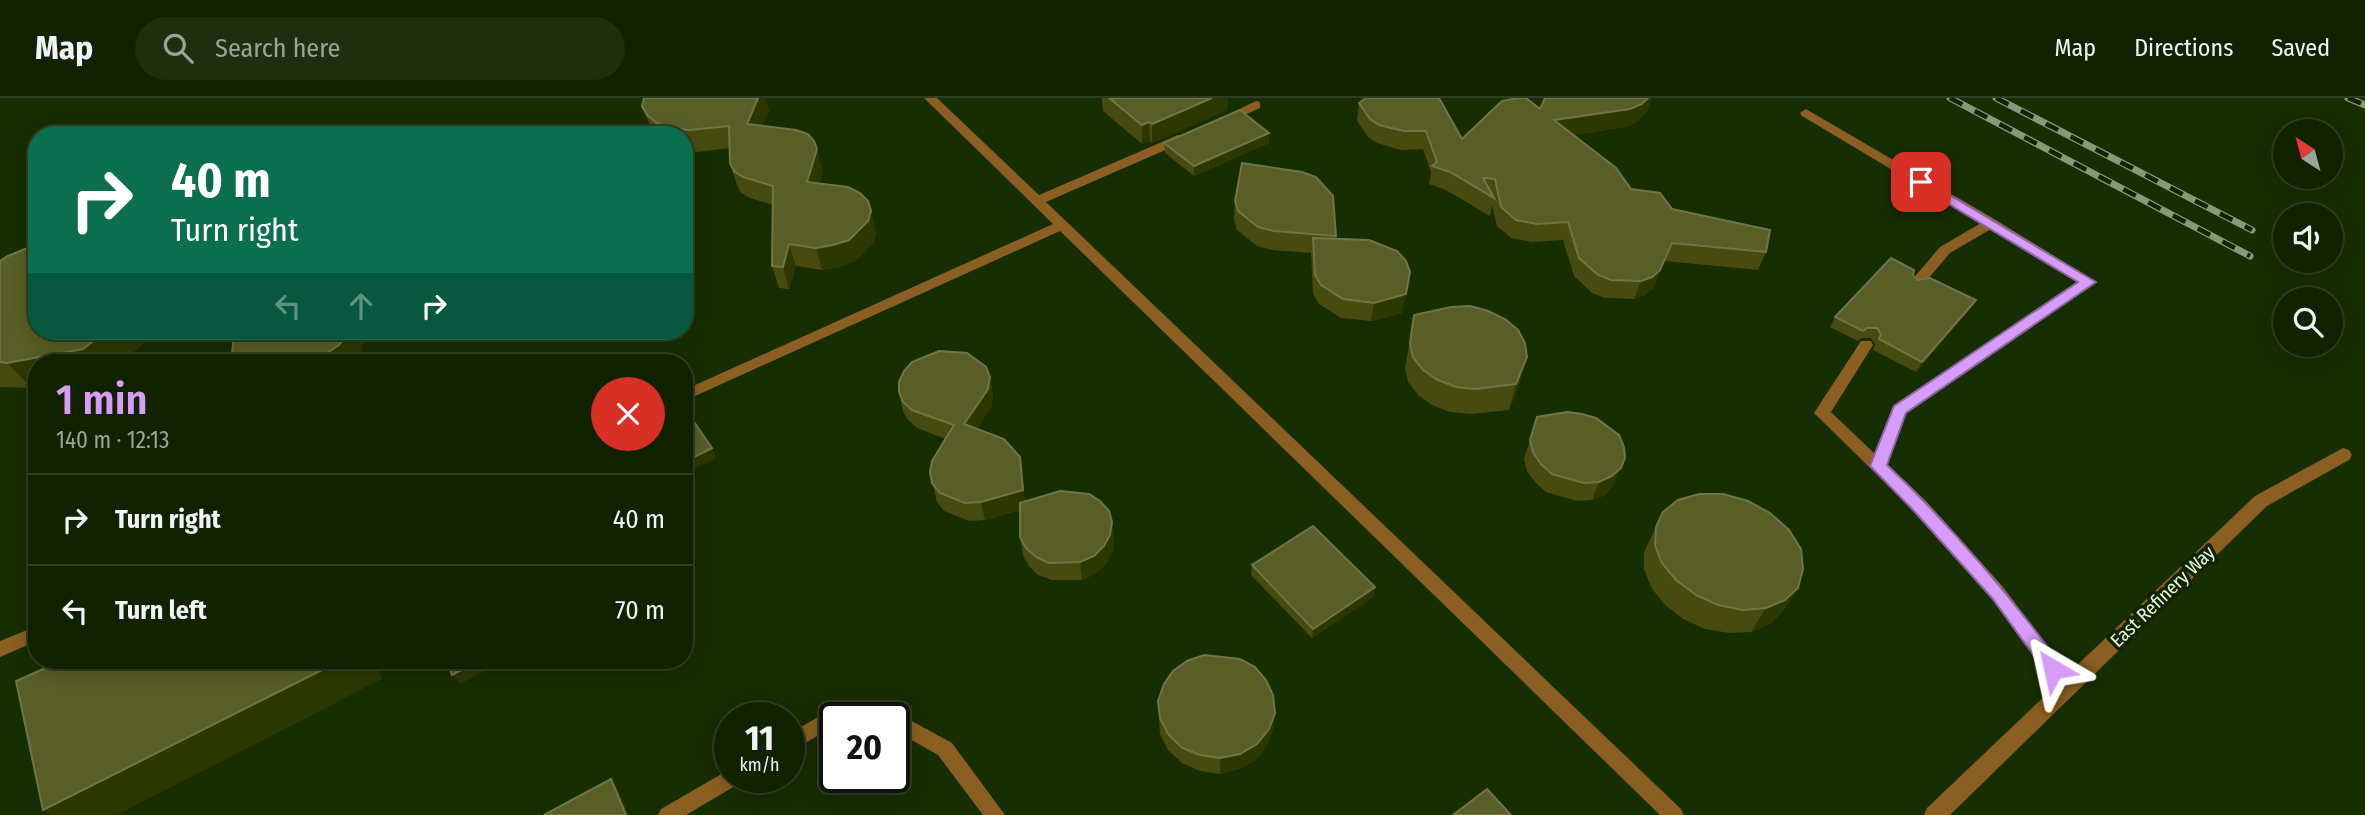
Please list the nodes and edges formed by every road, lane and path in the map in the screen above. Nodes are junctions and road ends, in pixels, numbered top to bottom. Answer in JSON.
{"nodes":[{"id":1,"x":930,"y":98,"type":"edge"},
{"id":2,"x":1256,"y":105,"type":"dead end"},
{"id":3,"x":1806,"y":113,"type":"dead end"},
{"id":4,"x":1037,"y":201,"type":"junction"},
{"id":5,"x":1991,"y":223,"type":"junction"},
{"id":6,"x":1062,"y":225,"type":"junction"},
{"id":7,"x":1916,"y":284,"type":"edge"},
{"id":8,"x":1866,"y":345,"type":"dead end"},
{"id":9,"x":693,"y":392,"type":"edge"},
{"id":10,"x":2343,"y":455,"type":"dead end"},
{"id":11,"x":1881,"y":469,"type":"junction"},
{"id":12,"x":28,"y":637,"type":"edge"},
{"id":13,"x":0,"y":649,"type":"edge"},
{"id":14,"x":2067,"y":688,"type":"junction"},
{"id":15,"x":910,"y":729,"type":"edge"},
{"id":16,"x":714,"y":788,"type":"edge"},
{"id":17,"x":668,"y":815,"type":"edge"},
{"id":18,"x":995,"y":815,"type":"edge"},
{"id":19,"x":1674,"y":815,"type":"edge"},
{"id":20,"x":1935,"y":815,"type":"edge"}],
"edges":[{"from":1,"to":4,"type":"lane"},
{"from":2,"to":4,"type":"lane"},
{"from":3,"to":5,"type":"lane"},
{"from":4,"to":6,"type":"lane"},
{"from":5,"to":7,"type":"lane"},
{"from":5,"to":11,"type":"lane"},
{"from":6,"to":9,"type":"lane"},
{"from":6,"to":19,"type":"lane"},
{"from":8,"to":11,"type":"lane"},
{"from":10,"to":14,"type":"street","name":"East Refinery Way"},
{"from":11,"to":14,"type":"lane"},
{"from":12,"to":13,"type":"lane"},
{"from":14,"to":20,"type":"street","name":"East Refinery Way"},
{"from":15,"to":18,"type":"lane"},
{"from":16,"to":17,"type":"lane"}]}
